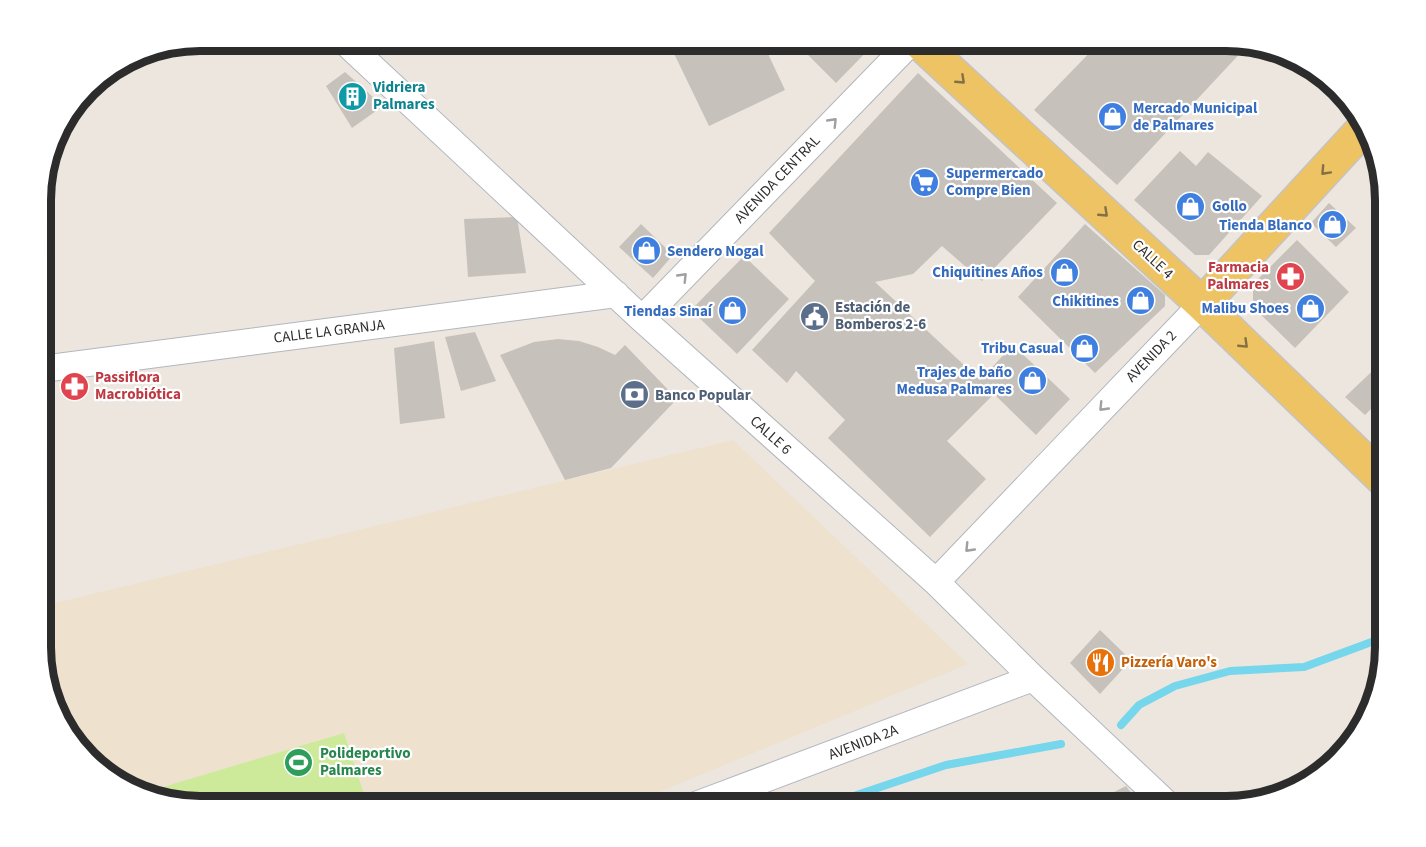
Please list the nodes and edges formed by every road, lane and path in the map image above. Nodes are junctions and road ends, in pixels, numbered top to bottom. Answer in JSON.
{"nodes":[{"id":1,"x":365,"y":51,"type":"edge"},
{"id":2,"x":901,"y":51,"type":"edge"},
{"id":3,"x":930,"y":51,"type":"edge"},
{"id":4,"x":1359,"y":133,"type":"edge"},
{"id":5,"x":616,"y":294,"type":"junction"},
{"id":6,"x":1202,"y":303,"type":"junction"},
{"id":7,"x":642,"y":319,"type":"junction"},
{"id":8,"x":51,"y":368,"type":"edge"},
{"id":9,"x":1375,"y":471,"type":"edge"},
{"id":10,"x":936,"y":582,"type":"junction"},
{"id":11,"x":1033,"y":678,"type":"junction"},
{"id":12,"x":720,"y":796,"type":"edge"},
{"id":13,"x":1157,"y":796,"type":"edge"}],
"edges":[{"from":1,"to":5,"type":"street","name":"CALLE 6"},
{"from":7,"to":2,"type":"street","name":"AVENIDA CENTRAL","one_way":true},
{"from":3,"to":6,"type":"main road","name":"CALLE 4","one_way":true},
{"from":4,"to":6,"type":"main road","name":"AVENIDA 2","one_way":true},
{"from":5,"to":7,"type":"street","name":"CALLE 6"},
{"from":5,"to":8,"type":"street","name":"CALLE LA GRANJA"},
{"from":6,"to":9,"type":"main road","name":"CALLE 4","one_way":true},
{"from":6,"to":10,"type":"street","name":"AVENIDA 2","one_way":true},
{"from":7,"to":10,"type":"street","name":"CALLE 6"},
{"from":10,"to":11,"type":"street","name":"CALLE 6"},
{"from":11,"to":12,"type":"street","name":"AVENIDA 2A"},
{"from":11,"to":13,"type":"street","name":"CALLE 6"}]}
